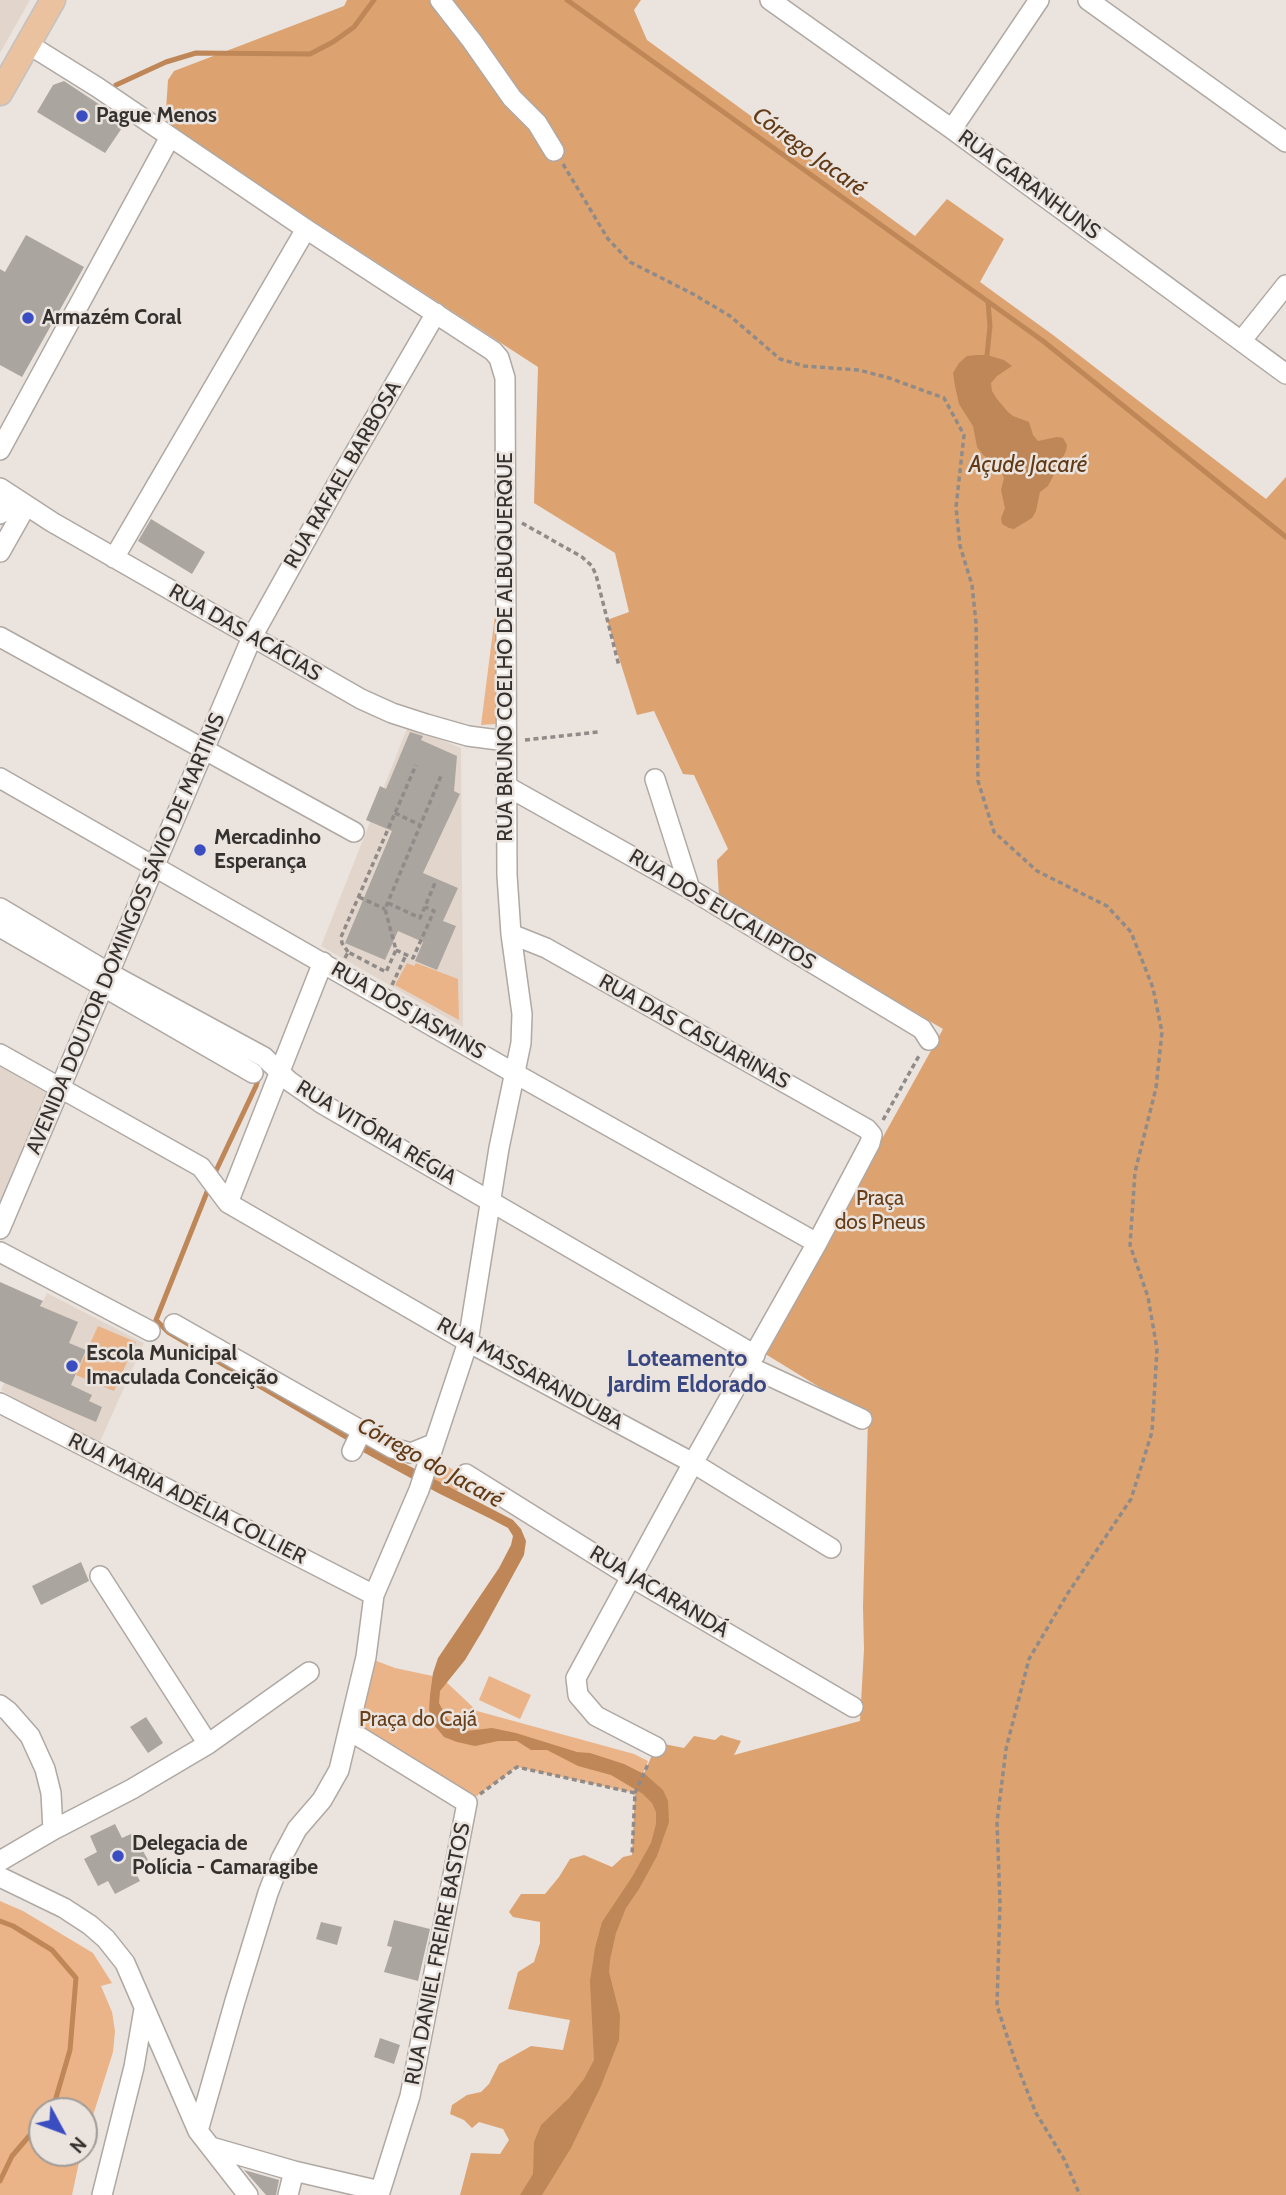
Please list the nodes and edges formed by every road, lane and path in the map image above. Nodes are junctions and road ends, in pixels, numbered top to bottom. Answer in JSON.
{"nodes":[{"id":1,"x":53,"y":0,"type":"edge"},
{"id":2,"x":440,"y":0,"type":"edge"},
{"id":3,"x":770,"y":0,"type":"edge"},
{"id":4,"x":1039,"y":0,"type":"edge"},
{"id":5,"x":1088,"y":0,"type":"edge"},
{"id":6,"x":28,"y":44,"type":"junction"},
{"id":7,"x":0,"y":93,"type":"edge"},
{"id":8,"x":952,"y":129,"type":"junction"},
{"id":9,"x":170,"y":137,"type":"junction"},
{"id":10,"x":1286,"y":142,"type":"edge"},
{"id":11,"x":554,"y":151,"type":"joint"},
{"id":12,"x":306,"y":229,"type":"junction"},
{"id":13,"x":1286,"y":285,"type":"edge"},
{"id":14,"x":436,"y":313,"type":"junction"},
{"id":15,"x":1242,"y":340,"type":"junction"},
{"id":16,"x":1286,"y":374,"type":"edge"},
{"id":17,"x":0,"y":450,"type":"edge"},
{"id":18,"x":12,"y":496,"type":"edge"},
{"id":19,"x":505,"y":513,"type":"junction"},
{"id":20,"x":0,"y":514,"type":"edge"},
{"id":21,"x":0,"y":552,"type":"edge"},
{"id":22,"x":114,"y":558,"type":"junction"},
{"id":23,"x":0,"y":637,"type":"edge"},
{"id":24,"x":251,"y":637,"type":"junction"},
{"id":25,"x":619,"y":666,"type":"dead end"},
{"id":26,"x":598,"y":732,"type":"dead end"},
{"id":27,"x":512,"y":741,"type":"junction"},
{"id":28,"x":206,"y":749,"type":"junction"},
{"id":29,"x":416,"y":765,"type":"dead end"},
{"id":30,"x":441,"y":776,"type":"dead end"},
{"id":31,"x":0,"y":778,"type":"edge"},
{"id":32,"x":655,"y":779,"type":"dead end"},
{"id":33,"x":508,"y":787,"type":"junction"},
{"id":34,"x":395,"y":813,"type":"junction"},
{"id":35,"x":421,"y":825,"type":"junction"},
{"id":36,"x":354,"y":832,"type":"dead end"},
{"id":37,"x":155,"y":866,"type":"junction"},
{"id":38,"x":436,"y":883,"type":"dead end"},
{"id":39,"x":691,"y":889,"type":"junction"},
{"id":40,"x":358,"y":897,"type":"junction"},
{"id":41,"x":388,"y":903,"type":"junction"},
{"id":42,"x":425,"y":907,"type":"junction"},
{"id":43,"x":0,"y":908,"type":"edge"},
{"id":44,"x":386,"y":909,"type":"junction"},
{"id":45,"x":0,"y":927,"type":"edge"},
{"id":46,"x":511,"y":934,"type":"junction"},
{"id":47,"x":396,"y":950,"type":"junction"},
{"id":48,"x":348,"y":952,"type":"junction"},
{"id":49,"x":405,"y":955,"type":"junction"},
{"id":50,"x":330,"y":966,"type":"junction"},
{"id":51,"x":106,"y":980,"type":"junction"},
{"id":52,"x":384,"y":998,"type":"junction"},
{"id":53,"x":929,"y":1040,"type":"joint"},
{"id":54,"x":0,"y":1054,"type":"edge"},
{"id":55,"x":279,"y":1069,"type":"junction"},
{"id":56,"x":253,"y":1073,"type":"dead end"},
{"id":57,"x":514,"y":1073,"type":"junction"},
{"id":58,"x":60,"y":1089,"type":"junction"},
{"id":59,"x":872,"y":1135,"type":"junction"},
{"id":60,"x":225,"y":1201,"type":"junction"},
{"id":61,"x":491,"y":1203,"type":"junction"},
{"id":62,"x":0,"y":1229,"type":"edge"},
{"id":63,"x":817,"y":1243,"type":"junction"},
{"id":64,"x":0,"y":1252,"type":"edge"},
{"id":65,"x":174,"y":1324,"type":"dead end"},
{"id":66,"x":150,"y":1331,"type":"dead end"},
{"id":67,"x":468,"y":1342,"type":"junction"},
{"id":68,"x":752,"y":1360,"type":"junction"},
{"id":69,"x":0,"y":1402,"type":"edge"},
{"id":70,"x":862,"y":1419,"type":"dead end"},
{"id":71,"x":432,"y":1449,"type":"junction"},
{"id":72,"x":693,"y":1463,"type":"junction"},
{"id":73,"x":466,"y":1474,"type":"dead end"},
{"id":74,"x":831,"y":1548,"type":"dead end"},
{"id":75,"x":100,"y":1576,"type":"dead end"},
{"id":76,"x":631,"y":1577,"type":"junction"},
{"id":77,"x":374,"y":1595,"type":"junction"},
{"id":78,"x":309,"y":1672,"type":"dead end"},
{"id":79,"x":0,"y":1705,"type":"edge"},
{"id":80,"x":853,"y":1707,"type":"dead end"},
{"id":81,"x":350,"y":1731,"type":"junction"},
{"id":82,"x":208,"y":1744,"type":"junction"},
{"id":83,"x":652,"y":1754,"type":"joint"},
{"id":84,"x":635,"y":1793,"type":"junction"},
{"id":85,"x":467,"y":1803,"type":"junction"},
{"id":86,"x":53,"y":1830,"type":"junction"},
{"id":87,"x":632,"y":1855,"type":"dead end"},
{"id":88,"x":0,"y":1861,"type":"edge"},
{"id":89,"x":0,"y":1877,"type":"edge"},
{"id":90,"x":144,"y":2010,"type":"junction"},
{"id":91,"x":198,"y":2132,"type":"junction"},
{"id":92,"x":211,"y":2147,"type":"junction"},
{"id":93,"x":294,"y":2171,"type":"junction"},
{"id":94,"x":379,"y":2193,"type":"edge"},
{"id":95,"x":102,"y":2195,"type":"edge"},
{"id":96,"x":248,"y":2195,"type":"edge"},
{"id":97,"x":288,"y":2195,"type":"edge"},
{"id":98,"x":1080,"y":2195,"type":"edge"}],
"edges":[{"from":1,"to":6,"type":"main road"},
{"from":2,"to":11,"type":"street"},
{"from":3,"to":8,"type":"street","name":"RUA GARANHUNS"},
{"from":4,"to":8,"type":"street"},
{"from":5,"to":10,"type":"street"},
{"from":6,"to":7,"type":"main road"},
{"from":6,"to":9,"type":"street","name":"RUA BRUNO COELHO DE ALBUQUERQUE"},
{"from":8,"to":15,"type":"street","name":"RUA GARANHUNS"},
{"from":9,"to":12,"type":"street","name":"RUA BRUNO COELHO DE ALBUQUERQUE"},
{"from":9,"to":17,"type":"street"},
{"from":11,"to":98,"type":"path"},
{"from":12,"to":14,"type":"street","name":"RUA BRUNO COELHO DE ALBUQUERQUE"},
{"from":12,"to":22,"type":"street"},
{"from":13,"to":15,"type":"street"},
{"from":14,"to":19,"type":"street","name":"RUA BRUNO COELHO DE ALBUQUERQUE"},
{"from":14,"to":24,"type":"street","name":"RUA RAFAEL BARBOSA"},
{"from":15,"to":16,"type":"street","name":"RUA GARANHUNS"},
{"from":18,"to":20,"type":"street"},
{"from":18,"to":21,"type":"street"},
{"from":18,"to":22,"type":"street","name":"RUA DAS ACÁCIAS"},
{"from":19,"to":25,"type":"path"},
{"from":19,"to":27,"type":"street","name":"RUA BRUNO COELHO DE ALBUQUERQUE"},
{"from":22,"to":24,"type":"street","name":"RUA DAS ACÁCIAS"},
{"from":23,"to":28,"type":"street"},
{"from":24,"to":27,"type":"street","name":"RUA DAS ACÁCIAS"},
{"from":24,"to":28,"type":"street","name":"AVENIDA DOUTOR DOMINGOS SÁVIO DE MARTINS"},
{"from":26,"to":27,"type":"path"},
{"from":27,"to":33,"type":"street","name":"RUA BRUNO COELHO DE ALBUQUERQUE"},
{"from":28,"to":36,"type":"street"},
{"from":28,"to":37,"type":"street","name":"AVENIDA DOUTOR DOMINGOS SÁVIO DE MARTINS"},
{"from":29,"to":34,"type":"path"},
{"from":30,"to":35,"type":"path"},
{"from":31,"to":37,"type":"street","name":"RUA DOS JASMINS"},
{"from":32,"to":39,"type":"street"},
{"from":33,"to":39,"type":"street","name":"RUA DOS EUCALIPTOS"},
{"from":33,"to":46,"type":"street","name":"RUA BRUNO COELHO DE ALBUQUERQUE"},
{"from":34,"to":35,"type":"path"},
{"from":34,"to":40,"type":"path"},
{"from":35,"to":41,"type":"path"},
{"from":37,"to":50,"type":"street","name":"RUA DOS JASMINS"},
{"from":37,"to":51,"type":"street","name":"AVENIDA DOUTOR DOMINGOS SÁVIO DE MARTINS"},
{"from":38,"to":42,"type":"path"},
{"from":39,"to":53,"type":"street","name":"RUA DOS EUCALIPTOS"},
{"from":40,"to":44,"type":"path"},
{"from":40,"to":48,"type":"path"},
{"from":41,"to":42,"type":"path"},
{"from":41,"to":44,"type":"path"},
{"from":42,"to":49,"type":"path"},
{"from":43,"to":51,"type":"street","name":"RUA VITÓRIA RÉGIA"},
{"from":44,"to":47,"type":"path"},
{"from":45,"to":51,"type":"street","name":"RUA VITÓRIA RÉGIA"},
{"from":46,"to":57,"type":"street","name":"RUA BRUNO COELHO DE ALBUQUERQUE"},
{"from":46,"to":59,"type":"street","name":"RUA DAS CASUARINAS"},
{"from":47,"to":48,"type":"path"},
{"from":47,"to":49,"type":"path"},
{"from":48,"to":50,"type":"path"},
{"from":49,"to":52,"type":"path"},
{"from":50,"to":52,"type":"street","name":"RUA DOS JASMINS"},
{"from":50,"to":55,"type":"street"},
{"from":51,"to":55,"type":"street","name":"RUA VITÓRIA RÉGIA"},
{"from":51,"to":56,"type":"street","name":"RUA VITÓRIA RÉGIA"},
{"from":51,"to":58,"type":"street","name":"AVENIDA DOUTOR DOMINGOS SÁVIO DE MARTINS"},
{"from":52,"to":57,"type":"street","name":"RUA DOS JASMINS"},
{"from":53,"to":59,"type":"path"},
{"from":54,"to":58,"type":"street"},
{"from":55,"to":60,"type":"street"},
{"from":55,"to":61,"type":"street","name":"RUA VITÓRIA RÉGIA"},
{"from":57,"to":61,"type":"street","name":"RUA BRUNO COELHO DE ALBUQUERQUE"},
{"from":57,"to":63,"type":"street","name":"RUA DOS JASMINS"},
{"from":58,"to":60,"type":"street"},
{"from":58,"to":62,"type":"street","name":"AVENIDA DOUTOR DOMINGOS SÁVIO DE MARTINS"},
{"from":59,"to":63,"type":"street"},
{"from":60,"to":67,"type":"street","name":"RUA MASSARANDUBA"},
{"from":61,"to":67,"type":"street","name":"RUA BRUNO COELHO DE ALBUQUERQUE"},
{"from":61,"to":68,"type":"street","name":"RUA VITÓRIA RÉGIA"},
{"from":63,"to":68,"type":"street"},
{"from":64,"to":66,"type":"street"},
{"from":65,"to":71,"type":"street"},
{"from":67,"to":71,"type":"street","name":"RUA BRUNO COELHO DE ALBUQUERQUE"},
{"from":67,"to":72,"type":"street","name":"RUA MASSARANDUBA"},
{"from":68,"to":70,"type":"street","name":"RUA VITÓRIA RÉGIA"},
{"from":68,"to":72,"type":"street"},
{"from":69,"to":77,"type":"street","name":"RUA MARIA ADÉLIA COLLIER"},
{"from":71,"to":77,"type":"street","name":"RUA BRUNO COELHO DE ALBUQUERQUE"},
{"from":72,"to":74,"type":"street","name":"RUA MASSARANDUBA"},
{"from":72,"to":76,"type":"street"},
{"from":73,"to":76,"type":"street","name":"RUA JACARANDÁ"},
{"from":75,"to":82,"type":"street"},
{"from":76,"to":80,"type":"street","name":"RUA JACARANDÁ"},
{"from":76,"to":83,"type":"street"},
{"from":77,"to":81,"type":"street","name":"RUA BRUNO COELHO DE ALBUQUERQUE"},
{"from":78,"to":82,"type":"street"},
{"from":79,"to":86,"type":"street"},
{"from":81,"to":85,"type":"street","name":"RUA DANIEL FREIRE BASTOS"},
{"from":81,"to":91,"type":"street","name":"RUA BRUNO COELHO DE ALBUQUERQUE"},
{"from":82,"to":86,"type":"street"},
{"from":83,"to":84,"type":"path"},
{"from":84,"to":85,"type":"path"},
{"from":84,"to":87,"type":"path"},
{"from":85,"to":94,"type":"street","name":"RUA DANIEL FREIRE BASTOS"},
{"from":86,"to":88,"type":"street"},
{"from":89,"to":90,"type":"street"},
{"from":90,"to":91,"type":"street"},
{"from":90,"to":95,"type":"street"},
{"from":91,"to":92,"type":"street"},
{"from":92,"to":93,"type":"street"},
{"from":92,"to":96,"type":"street"},
{"from":93,"to":94,"type":"street"},
{"from":93,"to":97,"type":"street"}]}
